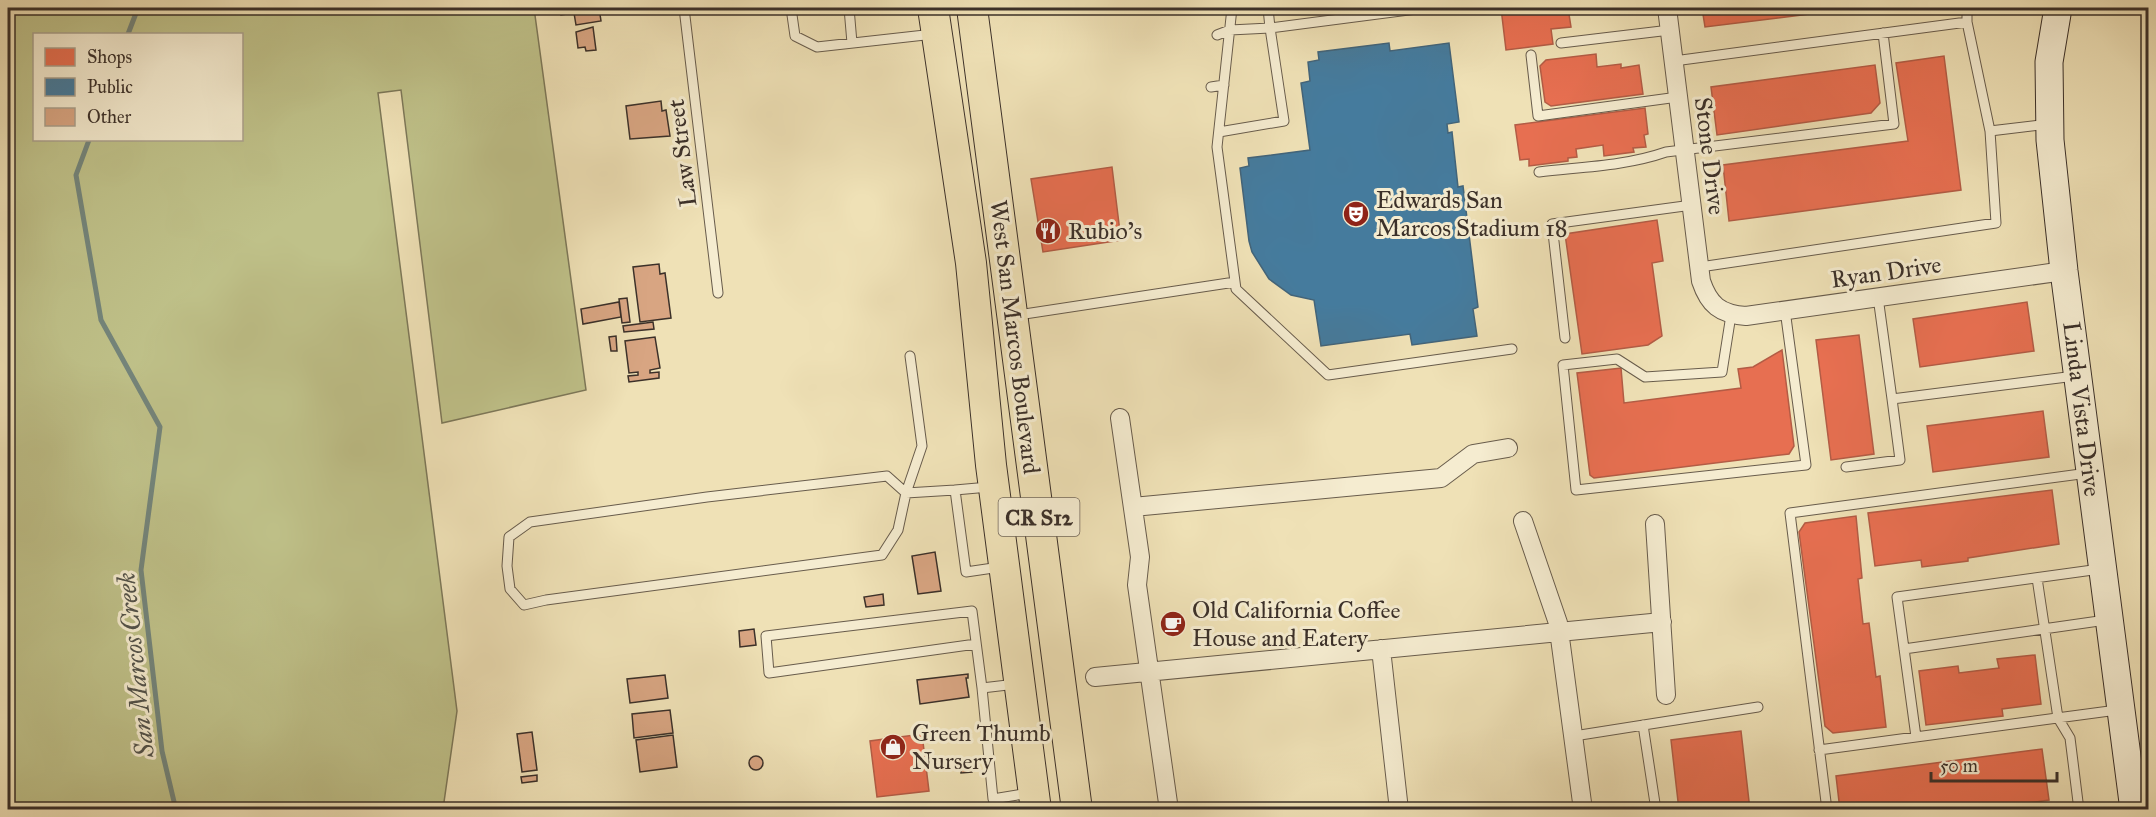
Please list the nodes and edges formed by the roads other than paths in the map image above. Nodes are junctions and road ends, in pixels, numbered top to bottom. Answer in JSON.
{"nodes":[{"id":1,"x":684,"y":8,"type":"edge"},
{"id":2,"x":791,"y":8,"type":"edge"},
{"id":3,"x":849,"y":8,"type":"edge"},
{"id":4,"x":972,"y":8,"type":"edge"},
{"id":5,"x":1232,"y":8,"type":"edge"},
{"id":6,"x":1268,"y":8,"type":"edge"},
{"id":7,"x":1424,"y":8,"type":"edge"},
{"id":8,"x":1667,"y":8,"type":"edge"},
{"id":9,"x":1967,"y":8,"type":"edge"},
{"id":10,"x":2058,"y":8,"type":"edge"},
{"id":11,"x":935,"y":21,"type":"edge"},
{"id":12,"x":1967,"y":22,"type":"junction"},
{"id":13,"x":1270,"y":28,"type":"junction"},
{"id":14,"x":1230,"y":30,"type":"junction"},
{"id":15,"x":1670,"y":30,"type":"junction"},
{"id":16,"x":1883,"y":33,"type":"junction"},
{"id":17,"x":1217,"y":35,"type":"dead end"},
{"id":18,"x":852,"y":43,"type":"junction"},
{"id":19,"x":1561,"y":43,"type":"dead end"},
{"id":20,"x":1531,"y":56,"type":"dead end"},
{"id":21,"x":1674,"y":61,"type":"junction"},
{"id":22,"x":1224,"y":85,"type":"junction"},
{"id":23,"x":1211,"y":87,"type":"dead end"},
{"id":24,"x":1678,"y":97,"type":"junction"},
{"id":25,"x":2050,"y":123,"type":"junction"},
{"id":26,"x":1990,"y":130,"type":"junction"},
{"id":27,"x":1218,"y":132,"type":"junction"},
{"id":28,"x":952,"y":137,"type":"junction"},
{"id":29,"x":1685,"y":150,"type":"junction"},
{"id":30,"x":1539,"y":172,"type":"dead end"},
{"id":31,"x":1692,"y":205,"type":"junction"},
{"id":32,"x":1700,"y":267,"type":"junction"},
{"id":33,"x":2064,"y":271,"type":"junction"},
{"id":34,"x":1235,"y":282,"type":"junction"},
{"id":35,"x":718,"y":293,"type":"dead end"},
{"id":36,"x":1878,"y":297,"type":"junction"},
{"id":37,"x":1785,"y":310,"type":"junction"},
{"id":38,"x":1724,"y":311,"type":"junction"},
{"id":39,"x":1012,"y":316,"type":"junction"},
{"id":40,"x":1565,"y":338,"type":"dead end"},
{"id":41,"x":1512,"y":349,"type":"dead end"},
{"id":42,"x":910,"y":356,"type":"dead end"},
{"id":43,"x":2077,"y":376,"type":"junction"},
{"id":44,"x":1892,"y":399,"type":"junction"},
{"id":45,"x":1120,"y":418,"type":"dead end"},
{"id":46,"x":1508,"y":448,"type":"dead end"},
{"id":47,"x":1846,"y":467,"type":"dead end"},
{"id":48,"x":2090,"y":472,"type":"junction"},
{"id":49,"x":994,"y":486,"type":"junction"},
{"id":50,"x":955,"y":490,"type":"junction"},
{"id":51,"x":906,"y":494,"type":"junction"},
{"id":52,"x":1133,"y":507,"type":"junction"},
{"id":53,"x":1523,"y":521,"type":"dead end"},
{"id":54,"x":1654,"y":524,"type":"dead end"},
{"id":55,"x":1005,"y":567,"type":"junction"},
{"id":56,"x":2103,"y":568,"type":"junction"},
{"id":57,"x":2037,"y":578,"type":"junction"},
{"id":58,"x":2109,"y":619,"type":"junction"},
{"id":59,"x":1662,"y":622,"type":"junction"},
{"id":60,"x":2044,"y":629,"type":"junction"},
{"id":61,"x":1559,"y":633,"type":"junction"},
{"id":62,"x":976,"y":644,"type":"junction"},
{"id":63,"x":1904,"y":649,"type":"junction"},
{"id":64,"x":1382,"y":650,"type":"junction"},
{"id":65,"x":1149,"y":672,"type":"junction"},
{"id":66,"x":1095,"y":677,"type":"dead end"},
{"id":67,"x":1060,"y":681,"type":"junction"},
{"id":68,"x":1020,"y":684,"type":"junction"},
{"id":69,"x":982,"y":688,"type":"junction"},
{"id":70,"x":1666,"y":695,"type":"dead end"},
{"id":71,"x":1758,"y":707,"type":"dead end"},
{"id":72,"x":2121,"y":709,"type":"junction"},
{"id":73,"x":2058,"y":718,"type":"junction"},
{"id":74,"x":1642,"y":725,"type":"junction"},
{"id":75,"x":1574,"y":736,"type":"junction"},
{"id":76,"x":1916,"y":737,"type":"junction"},
{"id":77,"x":1819,"y":750,"type":"junction"},
{"id":78,"x":1035,"y":801,"type":"edge"},
{"id":79,"x":1077,"y":810,"type":"edge"},
{"id":80,"x":1169,"y":810,"type":"edge"},
{"id":81,"x":1399,"y":810,"type":"edge"},
{"id":82,"x":1583,"y":810,"type":"edge"},
{"id":83,"x":1656,"y":810,"type":"edge"},
{"id":84,"x":1827,"y":810,"type":"edge"},
{"id":85,"x":2079,"y":810,"type":"edge"},
{"id":86,"x":2134,"y":810,"type":"edge"}],
"edges":[{"from":1,"to":35,"type":"lane","name":"Law Street"},
{"from":2,"to":18,"type":"lane"},
{"from":3,"to":18,"type":"lane"},
{"from":4,"to":39,"type":"main road","name":"West San Marcos Boulevard","number":"CR S12"},
{"from":5,"to":14,"type":"lane"},
{"from":6,"to":13,"type":"lane"},
{"from":7,"to":13,"type":"lane"},
{"from":8,"to":15,"type":"street","name":"Stone Drive"},
{"from":9,"to":12,"type":"lane"},
{"from":10,"to":25,"type":"main road","name":"Linda Vista Drive"},
{"from":11,"to":18,"type":"lane"},
{"from":11,"to":28,"type":"main road","name":"West San Marcos Boulevard","number":"CR S12"},
{"from":12,"to":16,"type":"lane"},
{"from":12,"to":26,"type":"lane"},
{"from":13,"to":14,"type":"lane"},
{"from":13,"to":27,"type":"lane"},
{"from":14,"to":17,"type":"lane"},
{"from":14,"to":22,"type":"lane"},
{"from":15,"to":19,"type":"lane"},
{"from":15,"to":21,"type":"street","name":"Stone Drive"},
{"from":16,"to":21,"type":"lane"},
{"from":16,"to":29,"type":"lane"},
{"from":20,"to":24,"type":"lane"},
{"from":21,"to":24,"type":"street","name":"Stone Drive"},
{"from":22,"to":23,"type":"lane"},
{"from":22,"to":27,"type":"lane"},
{"from":24,"to":29,"type":"street","name":"Stone Drive"},
{"from":25,"to":26,"type":"lane"},
{"from":25,"to":33,"type":"main road","name":"Linda Vista Drive"},
{"from":26,"to":32,"type":"lane"},
{"from":27,"to":34,"type":"lane"},
{"from":28,"to":39,"type":"main road"},
{"from":28,"to":49,"type":"main road","name":"West San Marcos Boulevard","number":"CR S12"},
{"from":29,"to":30,"type":"lane"},
{"from":29,"to":31,"type":"street","name":"Stone Drive"},
{"from":31,"to":32,"type":"street","name":"Stone Drive"},
{"from":31,"to":40,"type":"lane"},
{"from":32,"to":38,"type":"street","name":"Stone Drive"},
{"from":33,"to":36,"type":"street","name":"Ryan Drive"},
{"from":33,"to":43,"type":"main road","name":"Linda Vista Drive"},
{"from":34,"to":39,"type":"lane"},
{"from":34,"to":41,"type":"lane"},
{"from":36,"to":37,"type":"street","name":"Ryan Drive"},
{"from":36,"to":44,"type":"lane"},
{"from":37,"to":38,"type":"street","name":"Ryan Drive"},
{"from":37,"to":38,"type":"lane"},
{"from":39,"to":67,"type":"main road","name":"West San Marcos Boulevard","number":"CR S12"},
{"from":42,"to":51,"type":"lane"},
{"from":43,"to":44,"type":"lane"},
{"from":43,"to":48,"type":"main road","name":"Linda Vista Drive"},
{"from":44,"to":47,"type":"lane"},
{"from":45,"to":52,"type":"street"},
{"from":46,"to":52,"type":"street"},
{"from":48,"to":56,"type":"main road","name":"Linda Vista Drive"},
{"from":48,"to":77,"type":"lane"},
{"from":49,"to":50,"type":"lane"},
{"from":49,"to":55,"type":"main road","name":"West San Marcos Boulevard","number":"CR S12"},
{"from":50,"to":51,"type":"lane"},
{"from":50,"to":55,"type":"lane"},
{"from":51,"to":51,"type":"lane"},
{"from":52,"to":65,"type":"street"},
{"from":53,"to":61,"type":"street"},
{"from":54,"to":59,"type":"street"},
{"from":55,"to":68,"type":"main road","name":"West San Marcos Boulevard","number":"CR S12"},
{"from":56,"to":57,"type":"lane"},
{"from":56,"to":58,"type":"main road","name":"Linda Vista Drive"},
{"from":57,"to":60,"type":"lane"},
{"from":57,"to":63,"type":"lane"},
{"from":58,"to":60,"type":"lane"},
{"from":58,"to":72,"type":"main road","name":"Linda Vista Drive"},
{"from":59,"to":61,"type":"street"},
{"from":59,"to":70,"type":"street"},
{"from":60,"to":63,"type":"lane"},
{"from":60,"to":73,"type":"lane"},
{"from":61,"to":64,"type":"street"},
{"from":61,"to":75,"type":"street"},
{"from":62,"to":62,"type":"lane"},
{"from":62,"to":69,"type":"lane"},
{"from":63,"to":76,"type":"lane"},
{"from":64,"to":65,"type":"street"},
{"from":64,"to":81,"type":"street"},
{"from":65,"to":66,"type":"street"},
{"from":65,"to":80,"type":"street"},
{"from":67,"to":68,"type":"main road"},
{"from":67,"to":79,"type":"main road","name":"West San Marcos Boulevard","number":"CR S12"},
{"from":68,"to":69,"type":"lane"},
{"from":68,"to":78,"type":"main road","name":"West San Marcos Boulevard","number":"CR S12"},
{"from":69,"to":78,"type":"lane"},
{"from":71,"to":74,"type":"lane"},
{"from":72,"to":73,"type":"lane"},
{"from":72,"to":86,"type":"main road","name":"Linda Vista Drive"},
{"from":73,"to":76,"type":"lane"},
{"from":73,"to":85,"type":"lane"},
{"from":74,"to":75,"type":"lane"},
{"from":74,"to":83,"type":"lane"},
{"from":75,"to":82,"type":"street"},
{"from":76,"to":77,"type":"lane"},
{"from":77,"to":84,"type":"lane"}]}
